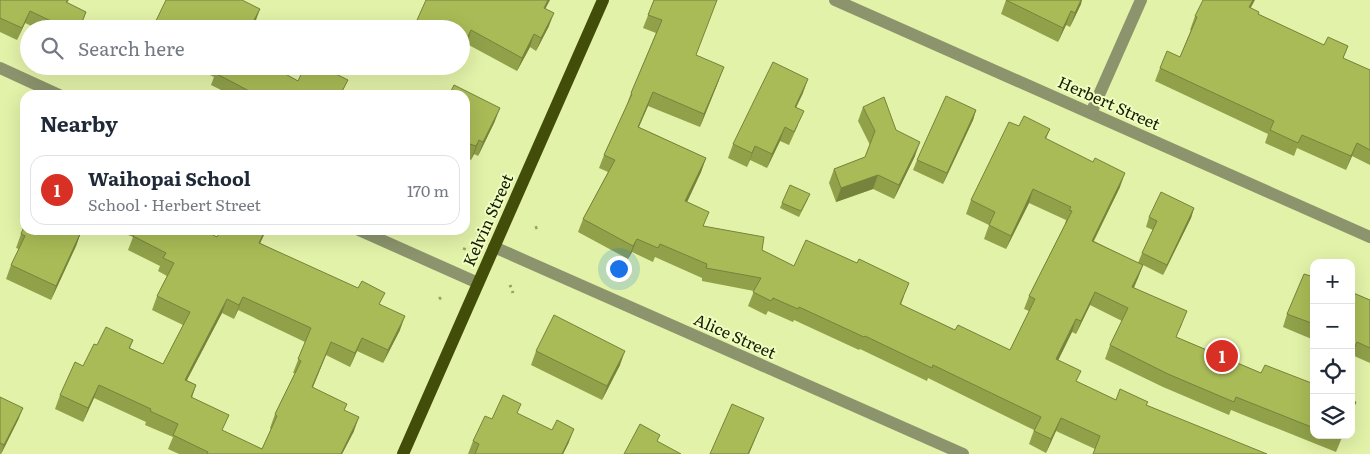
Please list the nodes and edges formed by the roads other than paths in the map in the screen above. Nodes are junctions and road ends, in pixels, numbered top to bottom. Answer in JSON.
{"nodes":[{"id":1,"x":604,"y":0,"type":"edge"},
{"id":2,"x":836,"y":0,"type":"edge"},
{"id":3,"x":1141,"y":0,"type":"edge"},
{"id":4,"x":0,"y":68,"type":"edge"},
{"id":5,"x":48,"y":90,"type":"edge"},
{"id":6,"x":1091,"y":113,"type":"junction"},
{"id":7,"x":370,"y":235,"type":"edge"},
{"id":8,"x":1370,"y":237,"type":"edge"},
{"id":9,"x":494,"y":247,"type":"junction"},
{"id":10,"x":478,"y":283,"type":"junction"},
{"id":11,"x":403,"y":454,"type":"edge"},
{"id":12,"x":963,"y":454,"type":"edge"}],
"edges":[{"from":1,"to":9,"type":"main road","name":"Kelvin Street"},
{"from":2,"to":6,"type":"street","name":"Herbert Street"},
{"from":3,"to":6,"type":"street"},
{"from":4,"to":5,"type":"street"},
{"from":6,"to":8,"type":"street","name":"Herbert Street"},
{"from":7,"to":10,"type":"street"},
{"from":9,"to":10,"type":"main road","name":"Kelvin Street"},
{"from":9,"to":12,"type":"street","name":"Alice Street"},
{"from":10,"to":11,"type":"main road","name":"Kelvin Street"}]}
